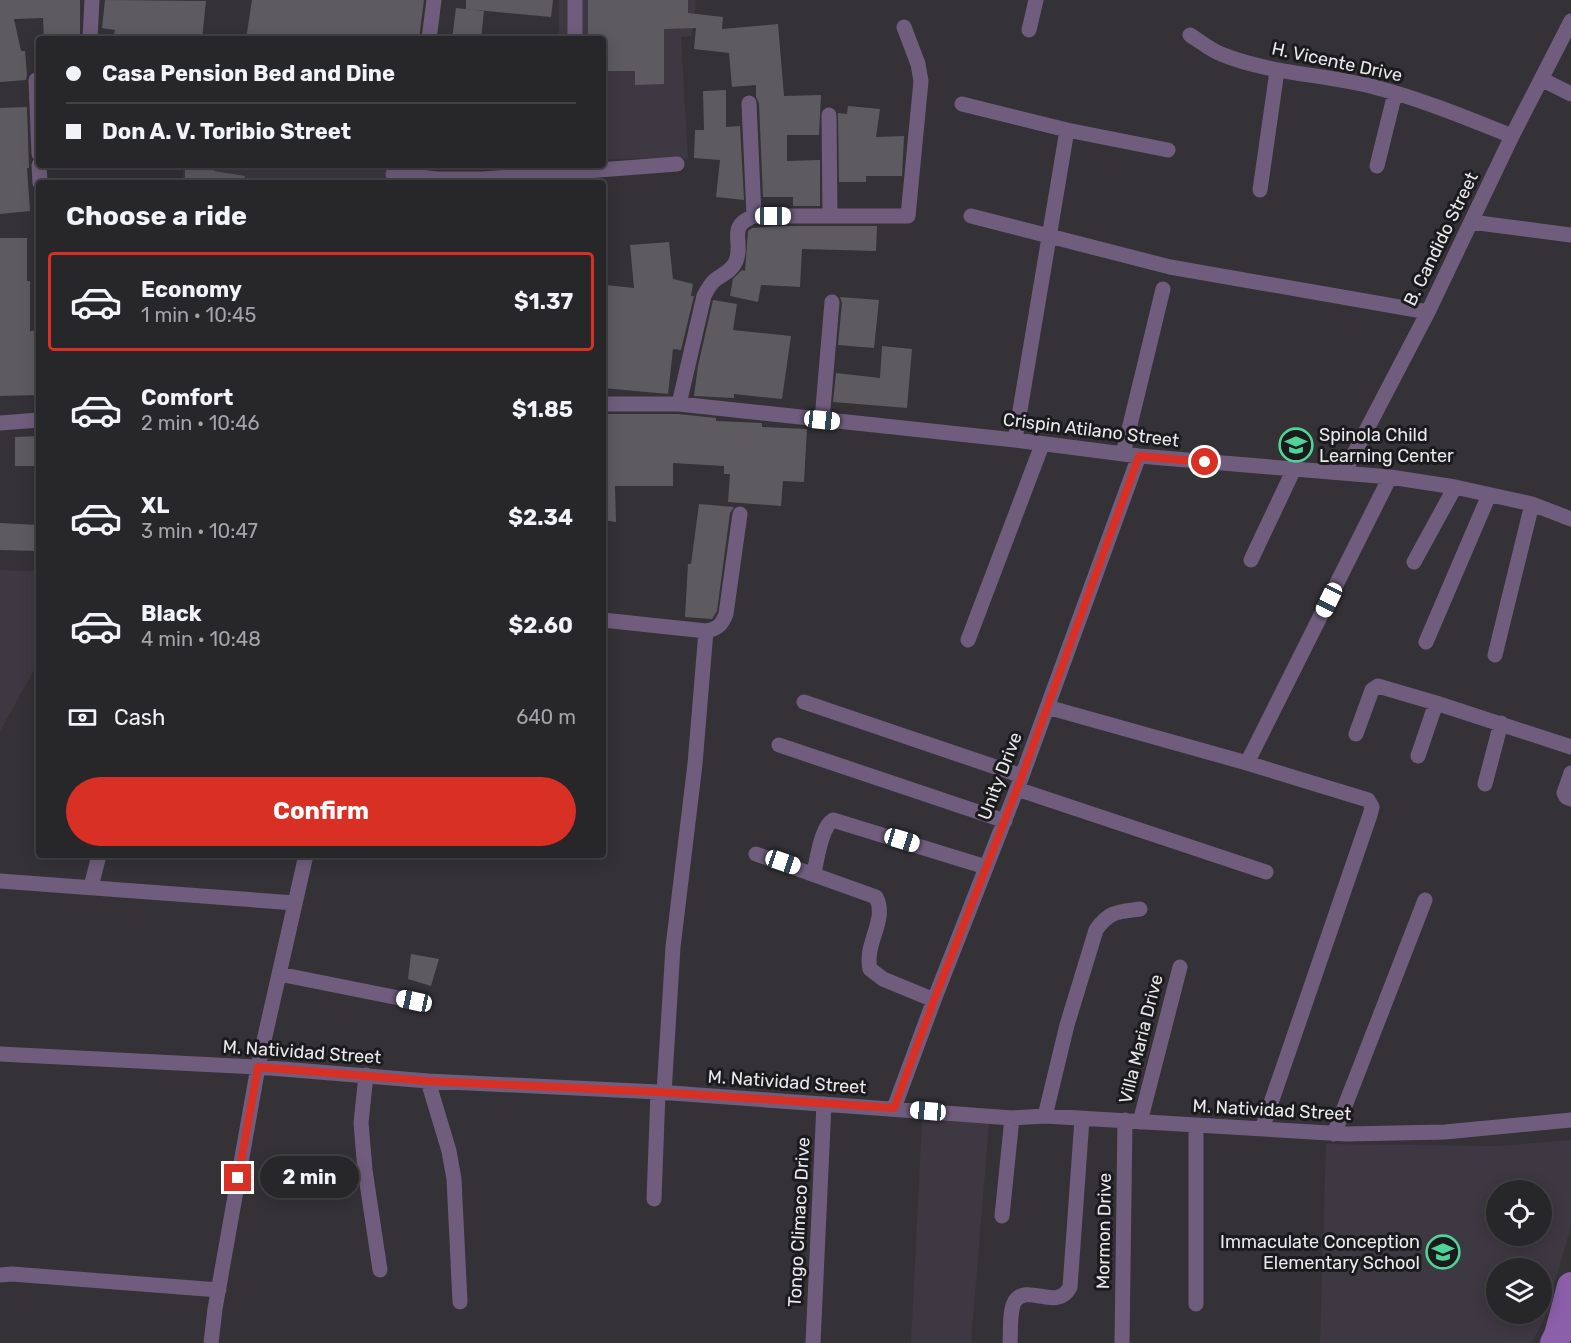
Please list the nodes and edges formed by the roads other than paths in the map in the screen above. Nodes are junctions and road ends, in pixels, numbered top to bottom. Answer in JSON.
{"nodes":[{"id":1,"x":92,"y":0,"type":"edge"},
{"id":2,"x":435,"y":0,"type":"edge"},
{"id":3,"x":575,"y":0,"type":"edge"},
{"id":4,"x":1036,"y":0,"type":"edge"},
{"id":5,"x":1571,"y":21,"type":"edge"},
{"id":6,"x":904,"y":27,"type":"dead end"},
{"id":7,"x":1029,"y":30,"type":"dead end"},
{"id":8,"x":1190,"y":35,"type":"dead end"},
{"id":9,"x":90,"y":36,"type":"edge"},
{"id":10,"x":429,"y":36,"type":"edge"},
{"id":11,"x":575,"y":36,"type":"edge"},
{"id":12,"x":1277,"y":71,"type":"junction"},
{"id":13,"x":1541,"y":79,"type":"junction"},
{"id":14,"x":1395,"y":93,"type":"junction"},
{"id":15,"x":1571,"y":94,"type":"edge"},
{"id":16,"x":749,"y":103,"type":"dead end"},
{"id":17,"x":962,"y":104,"type":"dead end"},
{"id":18,"x":829,"y":115,"type":"dead end"},
{"id":19,"x":1067,"y":130,"type":"junction"},
{"id":20,"x":1512,"y":136,"type":"junction"},
{"id":21,"x":1168,"y":150,"type":"dead end"},
{"id":22,"x":677,"y":164,"type":"dead end"},
{"id":23,"x":1377,"y":166,"type":"dead end"},
{"id":24,"x":606,"y":167,"type":"edge"},
{"id":25,"x":571,"y":168,"type":"edge"},
{"id":26,"x":393,"y":174,"type":"dead end"},
{"id":27,"x":411,"y":175,"type":"edge"},
{"id":28,"x":1260,"y":190,"type":"dead end"},
{"id":29,"x":754,"y":216,"type":"junction"},
{"id":30,"x":831,"y":216,"type":"junction"},
{"id":31,"x":971,"y":216,"type":"dead end"},
{"id":32,"x":1471,"y":222,"type":"junction"},
{"id":33,"x":1571,"y":235,"type":"edge"},
{"id":34,"x":1049,"y":236,"type":"junction"},
{"id":35,"x":1163,"y":289,"type":"dead end"},
{"id":36,"x":832,"y":302,"type":"dead end"},
{"id":37,"x":1428,"y":312,"type":"junction"},
{"id":38,"x":606,"y":404,"type":"edge"},
{"id":39,"x":679,"y":404,"type":"junction"},
{"id":40,"x":36,"y":420,"type":"edge"},
{"id":41,"x":822,"y":420,"type":"junction"},
{"id":42,"x":0,"y":423,"type":"edge"},
{"id":43,"x":1015,"y":440,"type":"junction"},
{"id":44,"x":1042,"y":445,"type":"junction"},
{"id":45,"x":1123,"y":454,"type":"junction"},
{"id":46,"x":1139,"y":456,"type":"junction"},
{"id":47,"x":1294,"y":469,"type":"junction"},
{"id":48,"x":1344,"y":472,"type":"junction"},
{"id":49,"x":1390,"y":477,"type":"junction"},
{"id":50,"x":1455,"y":487,"type":"junction"},
{"id":51,"x":1489,"y":495,"type":"junction"},
{"id":52,"x":1532,"y":504,"type":"junction"},
{"id":53,"x":740,"y":514,"type":"dead end"},
{"id":54,"x":1571,"y":519,"type":"edge"},
{"id":55,"x":1251,"y":560,"type":"dead end"},
{"id":56,"x":1414,"y":562,"type":"dead end"},
{"id":57,"x":606,"y":620,"type":"edge"},
{"id":58,"x":706,"y":631,"type":"junction"},
{"id":59,"x":968,"y":640,"type":"dead end"},
{"id":60,"x":1426,"y":642,"type":"dead end"},
{"id":61,"x":1495,"y":655,"type":"dead end"},
{"id":62,"x":804,"y":702,"type":"dead end"},
{"id":63,"x":1436,"y":703,"type":"junction"},
{"id":64,"x":1047,"y":708,"type":"junction"},
{"id":65,"x":1501,"y":723,"type":"junction"},
{"id":66,"x":1356,"y":734,"type":"dead end"},
{"id":67,"x":779,"y":745,"type":"dead end"},
{"id":68,"x":1571,"y":747,"type":"edge"},
{"id":69,"x":1418,"y":756,"type":"dead end"},
{"id":70,"x":1247,"y":763,"type":"junction"},
{"id":71,"x":1571,"y":773,"type":"edge"},
{"id":72,"x":1019,"y":782,"type":"junction"},
{"id":73,"x":1485,"y":784,"type":"dead end"},
{"id":74,"x":1571,"y":799,"type":"edge"},
{"id":75,"x":1005,"y":821,"type":"junction"},
{"id":76,"x":756,"y":854,"type":"dead end"},
{"id":77,"x":98,"y":858,"type":"edge"},
{"id":78,"x":305,"y":858,"type":"edge"},
{"id":79,"x":986,"y":867,"type":"junction"},
{"id":80,"x":1266,"y":872,"type":"dead end"},
{"id":81,"x":814,"y":873,"type":"junction"},
{"id":82,"x":0,"y":881,"type":"edge"},
{"id":83,"x":91,"y":887,"type":"junction"},
{"id":84,"x":1425,"y":900,"type":"dead end"},
{"id":85,"x":295,"y":903,"type":"junction"},
{"id":86,"x":1140,"y":909,"type":"dead end"},
{"id":87,"x":1180,"y":967,"type":"dead end"},
{"id":88,"x":279,"y":974,"type":"junction"},
{"id":89,"x":934,"y":1000,"type":"junction"},
{"id":90,"x":414,"y":1001,"type":"dead end"},
{"id":91,"x":0,"y":1054,"type":"edge"},
{"id":92,"x":258,"y":1067,"type":"junction"},
{"id":93,"x":366,"y":1075,"type":"junction"},
{"id":94,"x":428,"y":1081,"type":"junction"},
{"id":95,"x":661,"y":1092,"type":"junction"},
{"id":96,"x":824,"y":1104,"type":"junction"},
{"id":97,"x":894,"y":1108,"type":"junction"},
{"id":98,"x":1046,"y":1116,"type":"junction"},
{"id":99,"x":1012,"y":1118,"type":"junction"},
{"id":100,"x":1082,"y":1119,"type":"junction"},
{"id":101,"x":1571,"y":1120,"type":"edge"},
{"id":102,"x":1133,"y":1121,"type":"junction"},
{"id":103,"x":1196,"y":1125,"type":"junction"},
{"id":104,"x":1262,"y":1129,"type":"junction"},
{"id":105,"x":1334,"y":1134,"type":"junction"},
{"id":106,"x":654,"y":1199,"type":"dead end"},
{"id":107,"x":1002,"y":1216,"type":"dead end"},
{"id":108,"x":380,"y":1270,"type":"dead end"},
{"id":109,"x":0,"y":1275,"type":"edge"},
{"id":110,"x":219,"y":1290,"type":"junction"},
{"id":111,"x":460,"y":1302,"type":"dead end"},
{"id":112,"x":1196,"y":1304,"type":"dead end"},
{"id":113,"x":211,"y":1343,"type":"edge"},
{"id":114,"x":813,"y":1343,"type":"edge"},
{"id":115,"x":1010,"y":1343,"type":"edge"},
{"id":116,"x":1122,"y":1343,"type":"edge"}],
"edges":[{"from":1,"to":9,"type":"street"},
{"from":2,"to":10,"type":"street"},
{"from":3,"to":11,"type":"street"},
{"from":4,"to":7,"type":"street"},
{"from":5,"to":13,"type":"street","name":"B. Candido Street"},
{"from":6,"to":30,"type":"street"},
{"from":8,"to":12,"type":"street","name":"H. Vicente Drive"},
{"from":12,"to":14,"type":"street","name":"H. Vicente Drive"},
{"from":12,"to":28,"type":"street"},
{"from":13,"to":15,"type":"street"},
{"from":13,"to":20,"type":"street","name":"B. Candido Street"},
{"from":14,"to":20,"type":"street","name":"H. Vicente Drive"},
{"from":14,"to":23,"type":"street"},
{"from":16,"to":29,"type":"street"},
{"from":17,"to":19,"type":"street"},
{"from":18,"to":30,"type":"street"},
{"from":19,"to":21,"type":"street"},
{"from":19,"to":34,"type":"street"},
{"from":20,"to":32,"type":"street","name":"B. Candido Street"},
{"from":22,"to":24,"type":"street"},
{"from":25,"to":27,"type":"street"},
{"from":26,"to":27,"type":"street"},
{"from":29,"to":30,"type":"street"},
{"from":29,"to":39,"type":"street"},
{"from":31,"to":34,"type":"street"},
{"from":32,"to":33,"type":"street"},
{"from":32,"to":37,"type":"street","name":"B. Candido Street"},
{"from":34,"to":37,"type":"street"},
{"from":34,"to":43,"type":"street"},
{"from":35,"to":45,"type":"street"},
{"from":36,"to":41,"type":"street"},
{"from":37,"to":48,"type":"street","name":"B. Candido Street"},
{"from":38,"to":39,"type":"street","name":"Crispin Atilano Street"},
{"from":39,"to":41,"type":"street","name":"Crispin Atilano Street"},
{"from":40,"to":42,"type":"street"},
{"from":41,"to":43,"type":"street","name":"Crispin Atilano Street"},
{"from":43,"to":44,"type":"street","name":"Crispin Atilano Street"},
{"from":44,"to":45,"type":"street","name":"Crispin Atilano Street"},
{"from":44,"to":59,"type":"street"},
{"from":45,"to":46,"type":"street","name":"Crispin Atilano Street"},
{"from":46,"to":47,"type":"street","name":"Crispin Atilano Street"},
{"from":46,"to":64,"type":"street","name":"Unity Drive"},
{"from":47,"to":48,"type":"street","name":"Crispin Atilano Street"},
{"from":47,"to":55,"type":"street"},
{"from":48,"to":49,"type":"street","name":"Crispin Atilano Street"},
{"from":49,"to":50,"type":"street","name":"Crispin Atilano Street"},
{"from":49,"to":70,"type":"street"},
{"from":50,"to":51,"type":"street","name":"Crispin Atilano Street"},
{"from":50,"to":56,"type":"street"},
{"from":51,"to":52,"type":"street","name":"Crispin Atilano Street"},
{"from":51,"to":60,"type":"street"},
{"from":52,"to":54,"type":"street","name":"Crispin Atilano Street"},
{"from":52,"to":61,"type":"street"},
{"from":53,"to":58,"type":"street"},
{"from":57,"to":58,"type":"street"},
{"from":58,"to":95,"type":"street"},
{"from":62,"to":72,"type":"street"},
{"from":63,"to":65,"type":"street"},
{"from":63,"to":66,"type":"street"},
{"from":63,"to":69,"type":"street"},
{"from":64,"to":70,"type":"street"},
{"from":64,"to":72,"type":"street","name":"Unity Drive"},
{"from":65,"to":68,"type":"street"},
{"from":65,"to":73,"type":"street"},
{"from":67,"to":75,"type":"street"},
{"from":70,"to":104,"type":"street"},
{"from":71,"to":74,"type":"street"},
{"from":72,"to":75,"type":"street","name":"Unity Drive"},
{"from":72,"to":80,"type":"street"},
{"from":75,"to":79,"type":"street","name":"Unity Drive"},
{"from":76,"to":81,"type":"street"},
{"from":77,"to":83,"type":"street"},
{"from":78,"to":85,"type":"street"},
{"from":79,"to":81,"type":"street"},
{"from":79,"to":89,"type":"street","name":"Unity Drive"},
{"from":81,"to":89,"type":"street"},
{"from":82,"to":83,"type":"street"},
{"from":83,"to":85,"type":"street"},
{"from":84,"to":105,"type":"street"},
{"from":85,"to":88,"type":"street"},
{"from":86,"to":98,"type":"street"},
{"from":87,"to":102,"type":"street","name":"Villa Maria Drive"},
{"from":88,"to":90,"type":"street"},
{"from":88,"to":92,"type":"street"},
{"from":89,"to":97,"type":"street","name":"Unity Drive"},
{"from":91,"to":92,"type":"street","name":"M. Natividad Street"},
{"from":92,"to":93,"type":"street","name":"M. Natividad Street"},
{"from":92,"to":110,"type":"street"},
{"from":93,"to":94,"type":"street","name":"M. Natividad Street"},
{"from":93,"to":108,"type":"street"},
{"from":94,"to":95,"type":"street","name":"M. Natividad Street"},
{"from":94,"to":111,"type":"street"},
{"from":95,"to":96,"type":"street","name":"M. Natividad Street"},
{"from":95,"to":106,"type":"street"},
{"from":96,"to":97,"type":"street","name":"M. Natividad Street"},
{"from":96,"to":114,"type":"street","name":"Tongo Climaco Drive"},
{"from":97,"to":99,"type":"street","name":"M. Natividad Street"},
{"from":98,"to":99,"type":"street","name":"M. Natividad Street"},
{"from":98,"to":100,"type":"street","name":"M. Natividad Street"},
{"from":99,"to":107,"type":"street"},
{"from":100,"to":102,"type":"street","name":"M. Natividad Street"},
{"from":100,"to":115,"type":"street"},
{"from":101,"to":105,"type":"street","name":"M. Natividad Street"},
{"from":102,"to":103,"type":"street","name":"M. Natividad Street"},
{"from":102,"to":116,"type":"street","name":"Mormon Drive"},
{"from":103,"to":104,"type":"street","name":"M. Natividad Street"},
{"from":103,"to":112,"type":"street"},
{"from":104,"to":105,"type":"street","name":"M. Natividad Street"},
{"from":109,"to":110,"type":"street"},
{"from":110,"to":113,"type":"street"}]}
